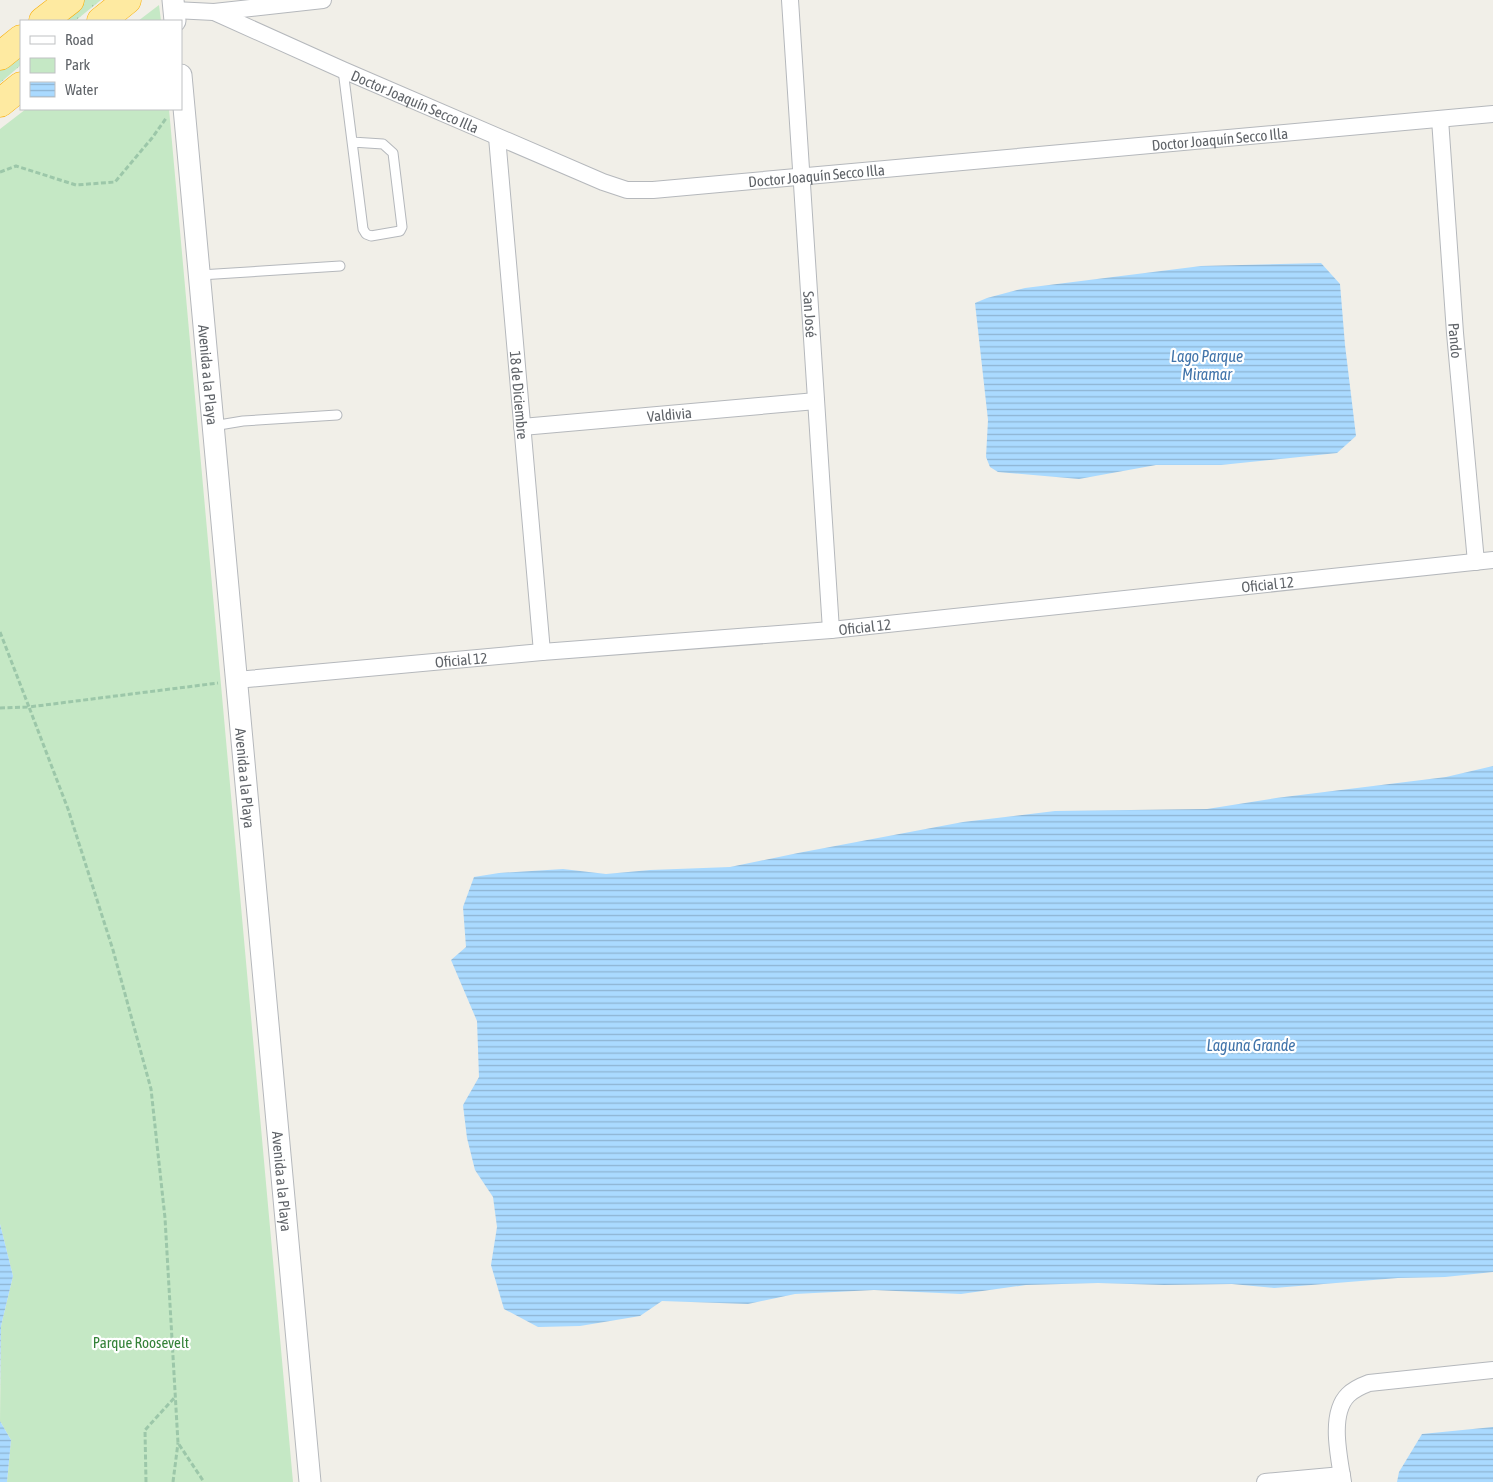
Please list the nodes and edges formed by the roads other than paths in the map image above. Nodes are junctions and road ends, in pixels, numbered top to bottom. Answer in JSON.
{"nodes":[{"id":1,"x":70,"y":0,"type":"edge"},
{"id":2,"x":127,"y":0,"type":"edge"},
{"id":3,"x":323,"y":0,"type":"edge"},
{"id":4,"x":790,"y":0,"type":"edge"},
{"id":5,"x":256,"y":4,"type":"edge"},
{"id":6,"x":174,"y":11,"type":"edge"},
{"id":7,"x":214,"y":12,"type":"junction"},
{"id":8,"x":45,"y":20,"type":"edge"},
{"id":9,"x":102,"y":20,"type":"edge"},
{"id":10,"x":20,"y":40,"type":"edge"},
{"id":11,"x":0,"y":56,"type":"edge"},
{"id":12,"x":343,"y":70,"type":"junction"},
{"id":13,"x":182,"y":86,"type":"edge"},
{"id":14,"x":20,"y":87,"type":"edge"},
{"id":15,"x":0,"y":103,"type":"edge"},
{"id":16,"x":1493,"y":114,"type":"edge"},
{"id":17,"x":1440,"y":119,"type":"junction"},
{"id":18,"x":497,"y":137,"type":"junction"},
{"id":19,"x":352,"y":142,"type":"junction"},
{"id":20,"x":802,"y":177,"type":"junction"},
{"id":21,"x":340,"y":266,"type":"dead end"},
{"id":22,"x":200,"y":276,"type":"junction"},
{"id":23,"x":816,"y":401,"type":"junction"},
{"id":24,"x":337,"y":415,"type":"dead end"},
{"id":25,"x":213,"y":426,"type":"junction"},
{"id":26,"x":522,"y":427,"type":"junction"},
{"id":27,"x":1493,"y":560,"type":"edge"},
{"id":28,"x":1476,"y":562,"type":"junction"},
{"id":29,"x":831,"y":630,"type":"junction"},
{"id":30,"x":542,"y":652,"type":"junction"},
{"id":31,"x":236,"y":680,"type":"junction"},
{"id":32,"x":1493,"y":1370,"type":"edge"},
{"id":33,"x":1342,"y":1479,"type":"edge"},
{"id":34,"x":310,"y":1482,"type":"edge"},
{"id":35,"x":1265,"y":1482,"type":"edge"}],
"edges":[{"from":1,"to":8,"type":"highway"},
{"from":2,"to":9,"type":"highway"},
{"from":3,"to":5,"type":"street"},
{"from":4,"to":20,"type":"street","name":"San José"},
{"from":5,"to":7,"type":"street"},
{"from":6,"to":7,"type":"street","name":"Doctor Joaquín Secco Illa"},
{"from":7,"to":12,"type":"street","name":"Doctor Joaquín Secco Illa"},
{"from":10,"to":11,"type":"highway"},
{"from":12,"to":18,"type":"street","name":"Doctor Joaquín Secco Illa"},
{"from":12,"to":19,"type":"lane"},
{"from":13,"to":22,"type":"street","name":"Avenida a la Playa"},
{"from":14,"to":15,"type":"highway"},
{"from":16,"to":17,"type":"street","name":"Doctor Joaquín Secco Illa"},
{"from":17,"to":20,"type":"street","name":"Doctor Joaquín Secco Illa"},
{"from":17,"to":28,"type":"street","name":"Pando"},
{"from":18,"to":20,"type":"street","name":"Doctor Joaquín Secco Illa"},
{"from":18,"to":26,"type":"street","name":"18 de Diciembre"},
{"from":19,"to":19,"type":"lane"},
{"from":20,"to":23,"type":"street","name":"San José"},
{"from":21,"to":22,"type":"lane"},
{"from":22,"to":25,"type":"street","name":"Avenida a la Playa"},
{"from":23,"to":26,"type":"street","name":"Valdivia"},
{"from":23,"to":29,"type":"street","name":"San José"},
{"from":24,"to":25,"type":"lane"},
{"from":25,"to":31,"type":"street","name":"Avenida a la Playa"},
{"from":26,"to":30,"type":"street","name":"18 de Diciembre"},
{"from":27,"to":28,"type":"street","name":"Oficial 12"},
{"from":28,"to":29,"type":"street","name":"Oficial 12"},
{"from":29,"to":30,"type":"street","name":"Oficial 12"},
{"from":30,"to":31,"type":"street","name":"Oficial 12"},
{"from":31,"to":34,"type":"street","name":"Avenida a la Playa"},
{"from":32,"to":33,"type":"street"},
{"from":33,"to":35,"type":"street"}]}
